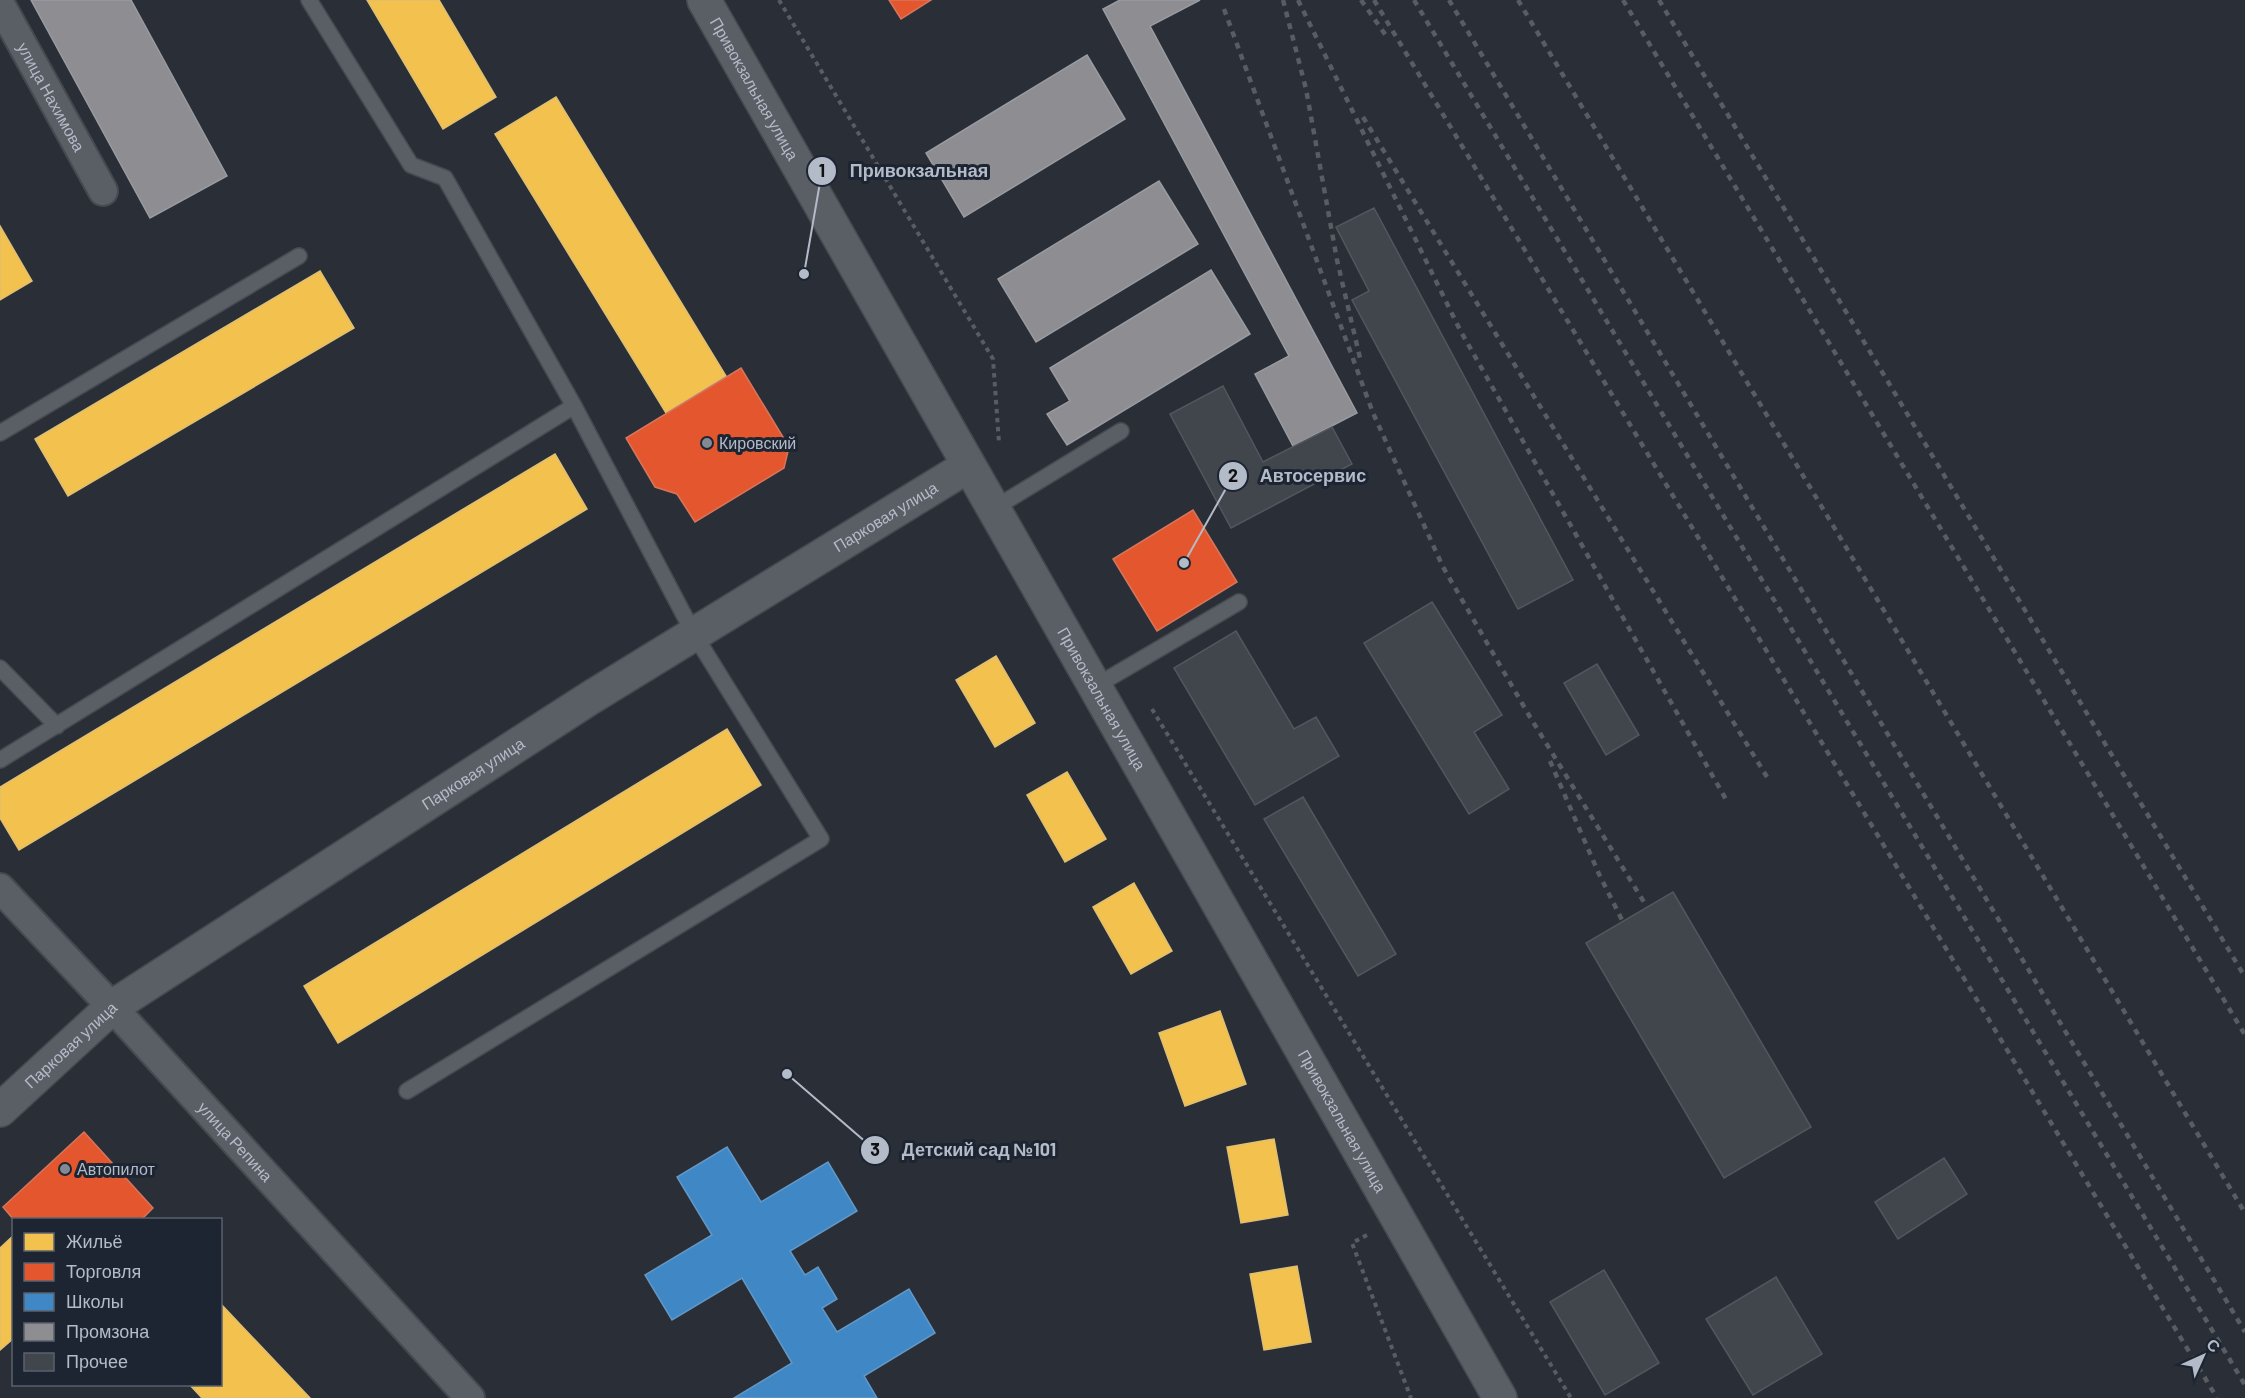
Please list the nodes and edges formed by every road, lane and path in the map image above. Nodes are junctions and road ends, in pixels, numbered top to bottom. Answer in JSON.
{"nodes":[{"id":1,"x":309,"y":0,"type":"edge"},
{"id":2,"x":704,"y":0,"type":"edge"},
{"id":3,"x":779,"y":0,"type":"edge"},
{"id":4,"x":0,"y":4,"type":"edge"},
{"id":5,"x":103,"y":191,"type":"dead end"},
{"id":6,"x":299,"y":256,"type":"dead end"},
{"id":7,"x":574,"y":406,"type":"junction"},
{"id":8,"x":1121,"y":430,"type":"dead end"},
{"id":9,"x":0,"y":433,"type":"edge"},
{"id":10,"x":999,"y":449,"type":"dead end"},
{"id":11,"x":969,"y":466,"type":"junction"},
{"id":12,"x":993,"y":509,"type":"junction"},
{"id":13,"x":1239,"y":602,"type":"dead end"},
{"id":14,"x":694,"y":634,"type":"junction"},
{"id":15,"x":0,"y":668,"type":"edge"},
{"id":16,"x":1094,"y":687,"type":"junction"},
{"id":17,"x":1150,"y":706,"type":"dead end"},
{"id":18,"x":57,"y":726,"type":"junction"},
{"id":19,"x":0,"y":760,"type":"edge"},
{"id":20,"x":0,"y":888,"type":"edge"},
{"id":21,"x":112,"y":1007,"type":"junction"},
{"id":22,"x":407,"y":1091,"type":"dead end"},
{"id":23,"x":0,"y":1110,"type":"edge"},
{"id":24,"x":1398,"y":1217,"type":"junction"},
{"id":25,"x":470,"y":1398,"type":"edge"},
{"id":26,"x":1410,"y":1398,"type":"edge"},
{"id":27,"x":1500,"y":1398,"type":"edge"},
{"id":28,"x":1571,"y":1398,"type":"edge"}],
"edges":[{"from":1,"to":7,"type":"lane"},
{"from":2,"to":11,"type":"street","name":"Привокзальная улица"},
{"from":3,"to":10,"type":"path"},
{"from":4,"to":5,"type":"street","name":"улица Нахимова"},
{"from":6,"to":9,"type":"lane"},
{"from":7,"to":14,"type":"lane"},
{"from":7,"to":18,"type":"lane"},
{"from":8,"to":12,"type":"lane"},
{"from":11,"to":12,"type":"street","name":"Привокзальная улица"},
{"from":11,"to":14,"type":"street","name":"Парковая улица"},
{"from":12,"to":16,"type":"street","name":"Привокзальная улица"},
{"from":13,"to":16,"type":"lane"},
{"from":14,"to":21,"type":"street","name":"Парковая улица"},
{"from":14,"to":22,"type":"lane"},
{"from":15,"to":18,"type":"lane"},
{"from":16,"to":24,"type":"street","name":"Привокзальная улица"},
{"from":17,"to":28,"type":"path"},
{"from":18,"to":19,"type":"lane"},
{"from":20,"to":21,"type":"street","name":"улица Репина"},
{"from":21,"to":23,"type":"street","name":"Парковая улица"},
{"from":21,"to":25,"type":"street","name":"улица Репина"},
{"from":24,"to":26,"type":"path"},
{"from":24,"to":27,"type":"street","name":"Привокзальная улица"}]}
